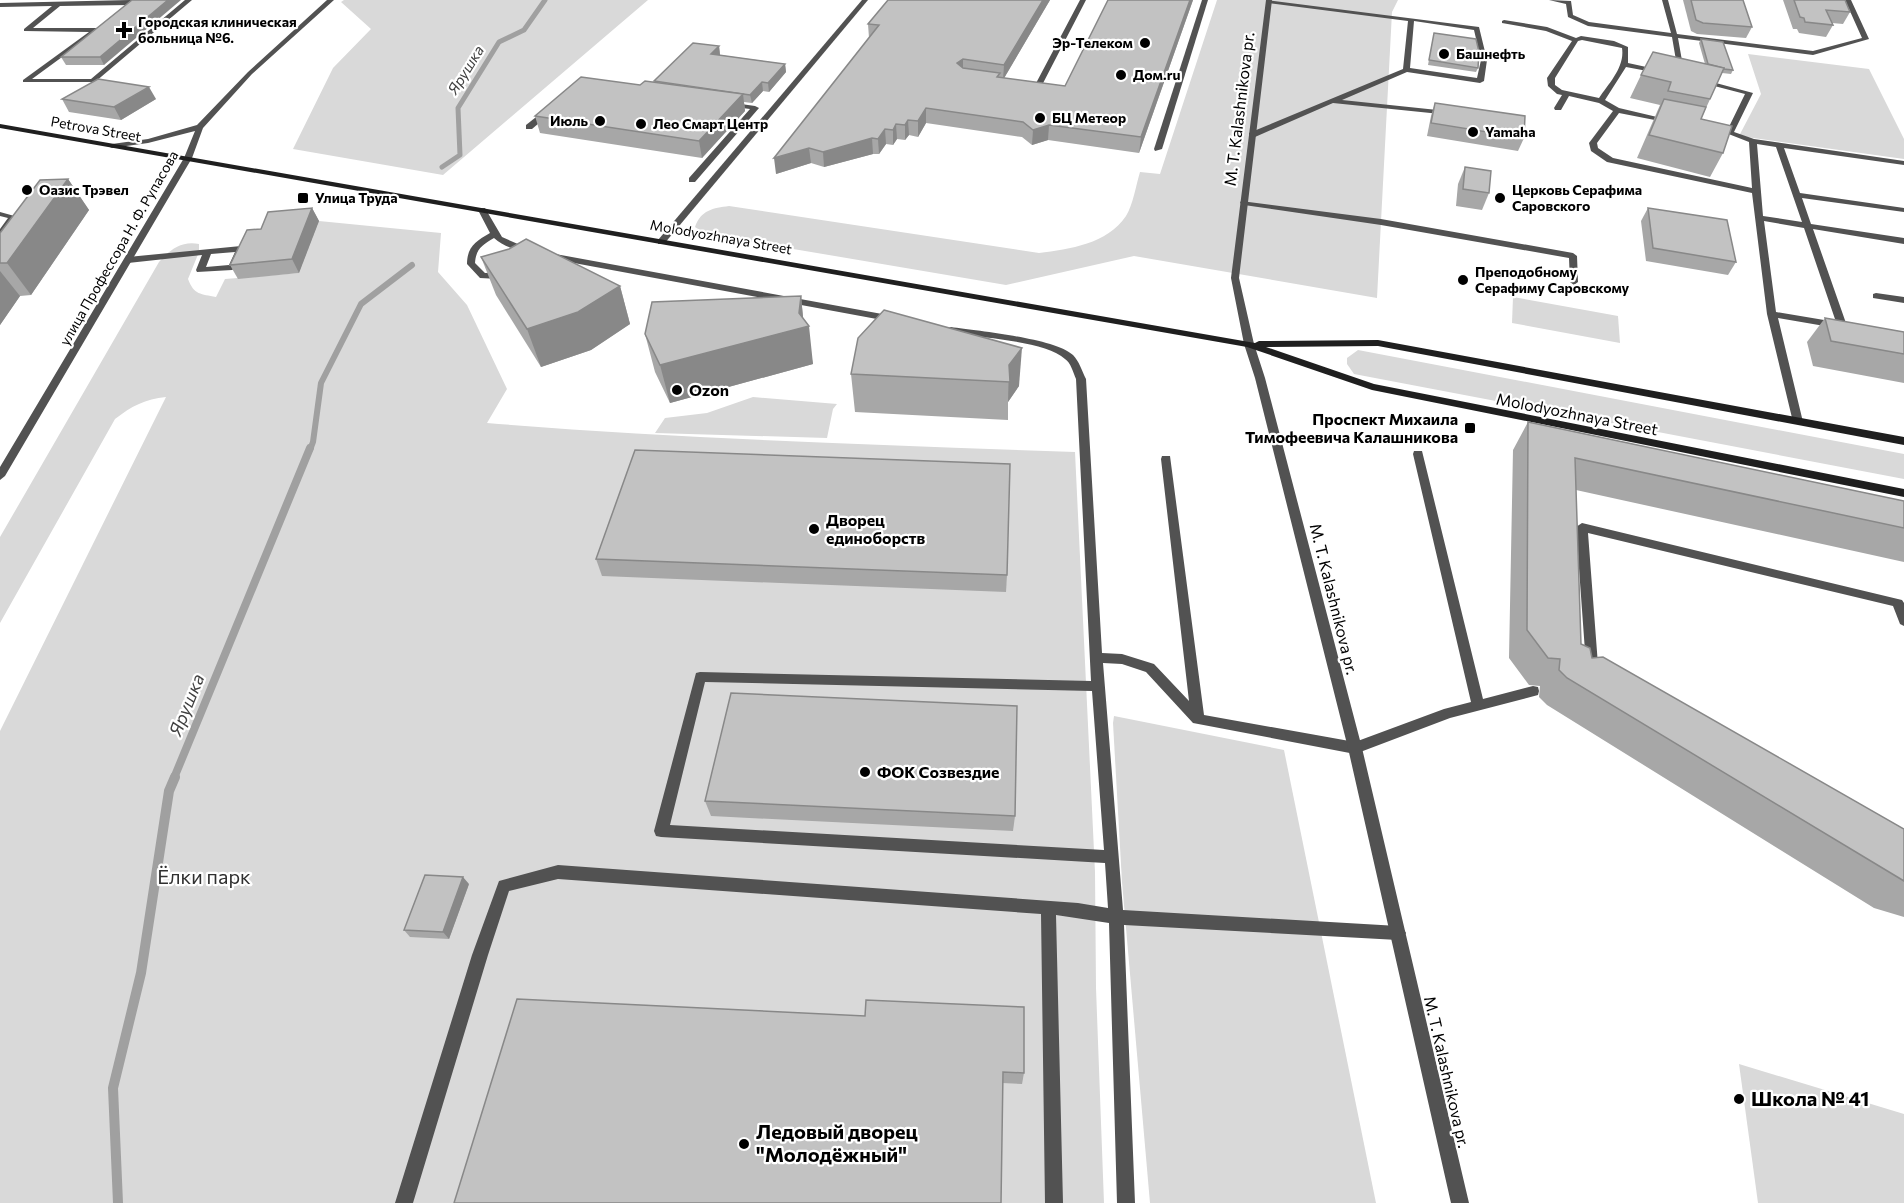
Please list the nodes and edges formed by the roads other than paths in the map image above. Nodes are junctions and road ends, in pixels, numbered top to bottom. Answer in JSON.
{"nodes":[{"id":1,"x":134,"y":0,"type":"edge"},
{"id":2,"x":189,"y":0,"type":"edge"},
{"id":3,"x":331,"y":0,"type":"edge"},
{"id":4,"x":865,"y":0,"type":"edge"},
{"id":5,"x":1083,"y":0,"type":"edge"},
{"id":6,"x":1205,"y":0,"type":"edge"},
{"id":7,"x":1552,"y":0,"type":"edge"},
{"id":8,"x":1665,"y":0,"type":"edge"},
{"id":9,"x":1269,"y":1,"type":"edge"},
{"id":10,"x":1569,"y":1,"type":"edge"},
{"id":11,"x":1838,"y":1,"type":"edge"},
{"id":12,"x":1849,"y":1,"type":"edge"},
{"id":13,"x":59,"y":4,"type":"junction"},
{"id":14,"x":0,"y":5,"type":"edge"},
{"id":15,"x":1411,"y":19,"type":"junction"},
{"id":16,"x":1504,"y":22,"type":"dead end"},
{"id":17,"x":1675,"y":36,"type":"junction"},
{"id":18,"x":1576,"y":40,"type":"junction"},
{"id":19,"x":1623,"y":64,"type":"junction"},
{"id":20,"x":1407,"y":70,"type":"junction"},
{"id":21,"x":1682,"y":77,"type":"junction"},
{"id":22,"x":1015,"y":86,"type":"edge"},
{"id":23,"x":1567,"y":93,"type":"junction"},
{"id":24,"x":1331,"y":101,"type":"junction"},
{"id":25,"x":1601,"y":101,"type":"junction"},
{"id":26,"x":721,"y":103,"type":"edge"},
{"id":27,"x":555,"y":105,"type":"edge"},
{"id":28,"x":1558,"y":108,"type":"dead end"},
{"id":29,"x":1617,"y":110,"type":"junction"},
{"id":30,"x":1454,"y":114,"type":"edge"},
{"id":31,"x":1673,"y":122,"type":"edge"},
{"id":32,"x":0,"y":126,"type":"edge"},
{"id":33,"x":200,"y":127,"type":"junction"},
{"id":34,"x":529,"y":127,"type":"dead end"},
{"id":35,"x":1718,"y":131,"type":"edge"},
{"id":36,"x":1730,"y":133,"type":"junction"},
{"id":37,"x":1252,"y":135,"type":"junction"},
{"id":38,"x":1753,"y":141,"type":"junction"},
{"id":39,"x":112,"y":146,"type":"junction"},
{"id":40,"x":1780,"y":146,"type":"junction"},
{"id":41,"x":1158,"y":149,"type":"dead end"},
{"id":42,"x":188,"y":158,"type":"junction"},
{"id":43,"x":1904,"y":163,"type":"edge"},
{"id":44,"x":692,"y":180,"type":"dead end"},
{"id":45,"x":1756,"y":190,"type":"junction"},
{"id":46,"x":1797,"y":195,"type":"junction"},
{"id":47,"x":1244,"y":203,"type":"junction"},
{"id":48,"x":482,"y":210,"type":"junction"},
{"id":49,"x":1904,"y":210,"type":"edge"},
{"id":50,"x":0,"y":214,"type":"edge"},
{"id":51,"x":1760,"y":218,"type":"junction"},
{"id":52,"x":1808,"y":226,"type":"junction"},
{"id":53,"x":0,"y":234,"type":"edge"},
{"id":54,"x":494,"y":234,"type":"junction"},
{"id":55,"x":1904,"y":241,"type":"edge"},
{"id":56,"x":661,"y":242,"type":"junction"},
{"id":57,"x":208,"y":252,"type":"dead end"},
{"id":58,"x":533,"y":252,"type":"junction"},
{"id":59,"x":128,"y":260,"type":"junction"},
{"id":60,"x":1574,"y":282,"type":"dead end"},
{"id":61,"x":1876,"y":296,"type":"dead end"},
{"id":62,"x":1904,"y":300,"type":"edge"},
{"id":63,"x":1772,"y":314,"type":"junction"},
{"id":64,"x":906,"y":321,"type":"edge"},
{"id":65,"x":1842,"y":326,"type":"junction"},
{"id":66,"x":942,"y":328,"type":"edge"},
{"id":67,"x":1852,"y":328,"type":"edge"},
{"id":68,"x":1249,"y":344,"type":"junction"},
{"id":69,"x":1798,"y":422,"type":"junction"},
{"id":70,"x":1904,"y":441,"type":"edge"},
{"id":71,"x":1418,"y":454,"type":"dead end"},
{"id":72,"x":1166,"y":459,"type":"dead end"},
{"id":73,"x":0,"y":476,"type":"edge"},
{"id":74,"x":1904,"y":493,"type":"edge"},
{"id":75,"x":1904,"y":621,"type":"edge"},
{"id":76,"x":1097,"y":658,"type":"junction"},
{"id":77,"x":1592,"y":673,"type":"edge"},
{"id":78,"x":1098,"y":686,"type":"junction"},
{"id":79,"x":1533,"y":691,"type":"dead end"},
{"id":80,"x":1478,"y":705,"type":"junction"},
{"id":81,"x":1198,"y":719,"type":"junction"},
{"id":82,"x":1354,"y":748,"type":"junction"},
{"id":83,"x":1110,"y":857,"type":"junction"},
{"id":84,"x":1048,"y":908,"type":"junction"},
{"id":85,"x":1116,"y":917,"type":"junction"},
{"id":86,"x":1398,"y":933,"type":"junction"},
{"id":87,"x":404,"y":1203,"type":"edge"},
{"id":88,"x":1054,"y":1203,"type":"edge"},
{"id":89,"x":1126,"y":1203,"type":"edge"},
{"id":90,"x":1460,"y":1203,"type":"edge"}],
"edges":[{"from":1,"to":13,"type":"street"},
{"from":2,"to":13,"type":"street"},
{"from":3,"to":33,"type":"street","name":"улица Профессора Н. Ф. Рупасова"},
{"from":4,"to":56,"type":"street"},
{"from":5,"to":22,"type":"street"},
{"from":6,"to":41,"type":"street"},
{"from":7,"to":10,"type":"street"},
{"from":8,"to":17,"type":"street"},
{"from":9,"to":15,"type":"street"},
{"from":9,"to":37,"type":"street","name":"M. T. Kalashnikova pr."},
{"from":10,"to":17,"type":"street"},
{"from":11,"to":12,"type":"street"},
{"from":12,"to":17,"type":"street"},
{"from":13,"to":14,"type":"street"},
{"from":15,"to":20,"type":"street"},
{"from":15,"to":20,"type":"street"},
{"from":16,"to":18,"type":"street"},
{"from":17,"to":21,"type":"street"},
{"from":18,"to":19,"type":"street"},
{"from":18,"to":23,"type":"street"},
{"from":19,"to":21,"type":"street"},
{"from":19,"to":25,"type":"street"},
{"from":20,"to":24,"type":"street"},
{"from":21,"to":36,"type":"street"},
{"from":23,"to":25,"type":"street"},
{"from":23,"to":28,"type":"street"},
{"from":24,"to":30,"type":"street"},
{"from":24,"to":37,"type":"street"},
{"from":25,"to":29,"type":"street"},
{"from":26,"to":44,"type":"street"},
{"from":27,"to":34,"type":"street"},
{"from":29,"to":31,"type":"street"},
{"from":29,"to":45,"type":"street"},
{"from":32,"to":39,"type":"main road","name":"Petrova Street"},
{"from":33,"to":39,"type":"street"},
{"from":33,"to":42,"type":"street","name":"улица Профессора Н. Ф. Рупасова"},
{"from":35,"to":36,"type":"street"},
{"from":36,"to":38,"type":"street"},
{"from":37,"to":47,"type":"street","name":"M. T. Kalashnikova pr."},
{"from":38,"to":40,"type":"street"},
{"from":38,"to":45,"type":"street"},
{"from":39,"to":42,"type":"main road","name":"Petrova Street"},
{"from":40,"to":43,"type":"street"},
{"from":40,"to":46,"type":"street"},
{"from":42,"to":48,"type":"main road","name":"Molodyozhnaya Street"},
{"from":42,"to":59,"type":"street","name":"улица Профессора Н. Ф. Рупасова"},
{"from":45,"to":51,"type":"street"},
{"from":46,"to":49,"type":"street"},
{"from":46,"to":52,"type":"street"},
{"from":47,"to":60,"type":"street"},
{"from":47,"to":68,"type":"street","name":"M. T. Kalashnikova pr."},
{"from":48,"to":54,"type":"street"},
{"from":48,"to":56,"type":"main road","name":"Molodyozhnaya Street"},
{"from":50,"to":53,"type":"street"},
{"from":51,"to":52,"type":"street"},
{"from":51,"to":63,"type":"street"},
{"from":52,"to":55,"type":"street"},
{"from":52,"to":65,"type":"street"},
{"from":54,"to":58,"type":"street"},
{"from":54,"to":58,"type":"street"},
{"from":56,"to":68,"type":"main road","name":"Molodyozhnaya Street"},
{"from":57,"to":59,"type":"street"},
{"from":58,"to":64,"type":"street"},
{"from":59,"to":73,"type":"street","name":"улица Профессора Н. Ф. Рупасова"},
{"from":61,"to":62,"type":"street"},
{"from":63,"to":65,"type":"street"},
{"from":63,"to":69,"type":"street"},
{"from":65,"to":67,"type":"street"},
{"from":66,"to":76,"type":"street"},
{"from":68,"to":69,"type":"main road","name":"Molodyozhnaya Street"},
{"from":68,"to":74,"type":"main road","name":"Molodyozhnaya Street"},
{"from":68,"to":82,"type":"street","name":"M. T. Kalashnikova pr."},
{"from":69,"to":70,"type":"main road","name":"Molodyozhnaya Street"},
{"from":71,"to":80,"type":"street"},
{"from":72,"to":81,"type":"street"},
{"from":75,"to":77,"type":"street"},
{"from":76,"to":78,"type":"street"},
{"from":76,"to":81,"type":"street"},
{"from":78,"to":83,"type":"street"},
{"from":78,"to":83,"type":"street"},
{"from":79,"to":80,"type":"street"},
{"from":80,"to":82,"type":"street"},
{"from":81,"to":82,"type":"street"},
{"from":82,"to":86,"type":"street","name":"M. T. Kalashnikova pr."},
{"from":83,"to":85,"type":"street"},
{"from":84,"to":85,"type":"street"},
{"from":84,"to":87,"type":"street"},
{"from":84,"to":88,"type":"street"},
{"from":85,"to":86,"type":"street"},
{"from":85,"to":89,"type":"street"},
{"from":86,"to":90,"type":"street","name":"M. T. Kalashnikova pr."}]}
